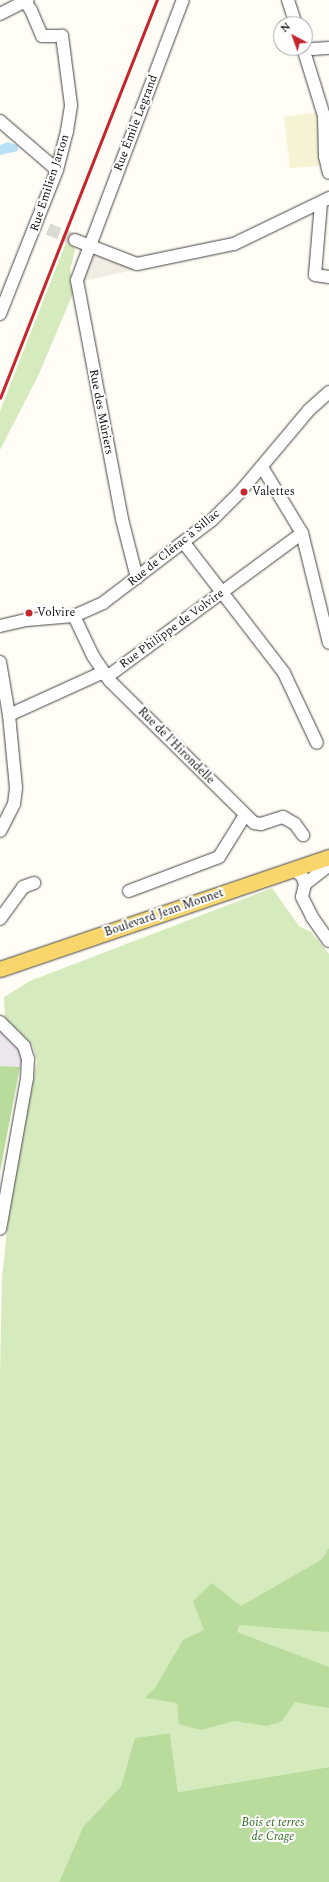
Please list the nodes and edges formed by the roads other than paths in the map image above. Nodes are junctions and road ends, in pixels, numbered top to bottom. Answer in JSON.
{"nodes":[{"id":1,"x":183,"y":0,"type":"edge"},
{"id":2,"x":288,"y":0,"type":"edge"},
{"id":3,"x":27,"y":2,"type":"edge"},
{"id":4,"x":0,"y":14,"type":"edge"},
{"id":5,"x":293,"y":16,"type":"edge"},
{"id":6,"x":313,"y":48,"type":"edge"},
{"id":7,"x":329,"y":48,"type":"edge"},
{"id":8,"x":310,"y":56,"type":"edge"},
{"id":9,"x":0,"y":121,"type":"edge"},
{"id":10,"x":57,"y":170,"type":"junction"},
{"id":11,"x":329,"y":173,"type":"edge"},
{"id":12,"x":325,"y":200,"type":"edge"},
{"id":13,"x":75,"y":240,"type":"tunnel mouth"},
{"id":14,"x":88,"y":246,"type":"junction"},
{"id":15,"x":329,"y":277,"type":"edge"},
{"id":16,"x":0,"y":314,"type":"edge"},
{"id":17,"x":329,"y":392,"type":"edge"},
{"id":18,"x":262,"y":467,"type":"junction"},
{"id":19,"x":302,"y":532,"type":"junction"},
{"id":20,"x":184,"y":542,"type":"junction"},
{"id":21,"x":137,"y":578,"type":"junction"},
{"id":22,"x":223,"y":592,"type":"junction"},
{"id":23,"x":74,"y":616,"type":"junction"},
{"id":24,"x":0,"y":626,"type":"edge"},
{"id":25,"x":329,"y":643,"type":"edge"},
{"id":26,"x":0,"y":662,"type":"edge"},
{"id":27,"x":105,"y":674,"type":"junction"},
{"id":28,"x":9,"y":715,"type":"junction"},
{"id":29,"x":317,"y":743,"type":"dead end"},
{"id":30,"x":245,"y":815,"type":"junction"},
{"id":31,"x":0,"y":831,"type":"edge"},
{"id":32,"x":303,"y":835,"type":"dead end"},
{"id":33,"x":329,"y":847,"type":"edge"},
{"id":34,"x":329,"y":857,"type":"edge"},
{"id":35,"x":329,"y":865,"type":"edge"},
{"id":36,"x":293,"y":869,"type":"junction"},
{"id":37,"x":34,"y":883,"type":"dead end"},
{"id":38,"x":304,"y":884,"type":"junction"},
{"id":39,"x":129,"y":891,"type":"dead end"},
{"id":40,"x":0,"y":919,"type":"edge"},
{"id":41,"x":329,"y":941,"type":"edge"},
{"id":42,"x":0,"y":959,"type":"edge"},
{"id":43,"x":0,"y":969,"type":"edge"},
{"id":44,"x":0,"y":1022,"type":"edge"},
{"id":45,"x":0,"y":1229,"type":"edge"}],
"edges":[{"from":1,"to":14,"type":"street","name":"Rue Émile Legrand"},
{"from":2,"to":5,"type":"street"},
{"from":3,"to":4,"type":"street"},
{"from":3,"to":10,"type":"street","name":"Rue Emilien Jarton"},
{"from":6,"to":7,"type":"street"},
{"from":8,"to":11,"type":"street"},
{"from":9,"to":10,"type":"street"},
{"from":10,"to":16,"type":"street","name":"Rue Emilien Jarton"},
{"from":12,"to":14,"type":"street"},
{"from":12,"to":15,"type":"street"},
{"from":13,"to":14,"type":"street"},
{"from":14,"to":21,"type":"street","name":"Rue des Mûriers"},
{"from":17,"to":18,"type":"street","name":"Rue de Clérac à Sillac"},
{"from":18,"to":19,"type":"street"},
{"from":18,"to":20,"type":"street","name":"Rue de Clérac à Sillac"},
{"from":19,"to":22,"type":"street","name":"Rue Philippe de Volvire"},
{"from":19,"to":25,"type":"street"},
{"from":20,"to":21,"type":"street","name":"Rue de Clérac à Sillac"},
{"from":20,"to":22,"type":"street"},
{"from":21,"to":23,"type":"street","name":"Rue de Clérac à Sillac"},
{"from":22,"to":27,"type":"street","name":"Rue Philippe de Volvire"},
{"from":22,"to":29,"type":"street"},
{"from":23,"to":24,"type":"street","name":"Rue de Clérac à Sillac"},
{"from":23,"to":27,"type":"street","name":"Rue de l'Hirondelle"},
{"from":26,"to":28,"type":"street"},
{"from":27,"to":28,"type":"street","name":"Rue Philippe de Volvire"},
{"from":27,"to":30,"type":"street","name":"Rue de l'Hirondelle"},
{"from":28,"to":31,"type":"street"},
{"from":30,"to":32,"type":"street","name":"Rue de l'Hirondelle"},
{"from":30,"to":39,"type":"street"},
{"from":33,"to":42,"type":"main road"},
{"from":34,"to":36,"type":"main road","name":"Boulevard Jean Monnet"},
{"from":35,"to":38,"type":"street"},
{"from":36,"to":38,"type":"street"},
{"from":36,"to":43,"type":"main road","name":"Boulevard Jean Monnet"},
{"from":37,"to":40,"type":"street"},
{"from":38,"to":41,"type":"street"},
{"from":44,"to":45,"type":"street"}]}
